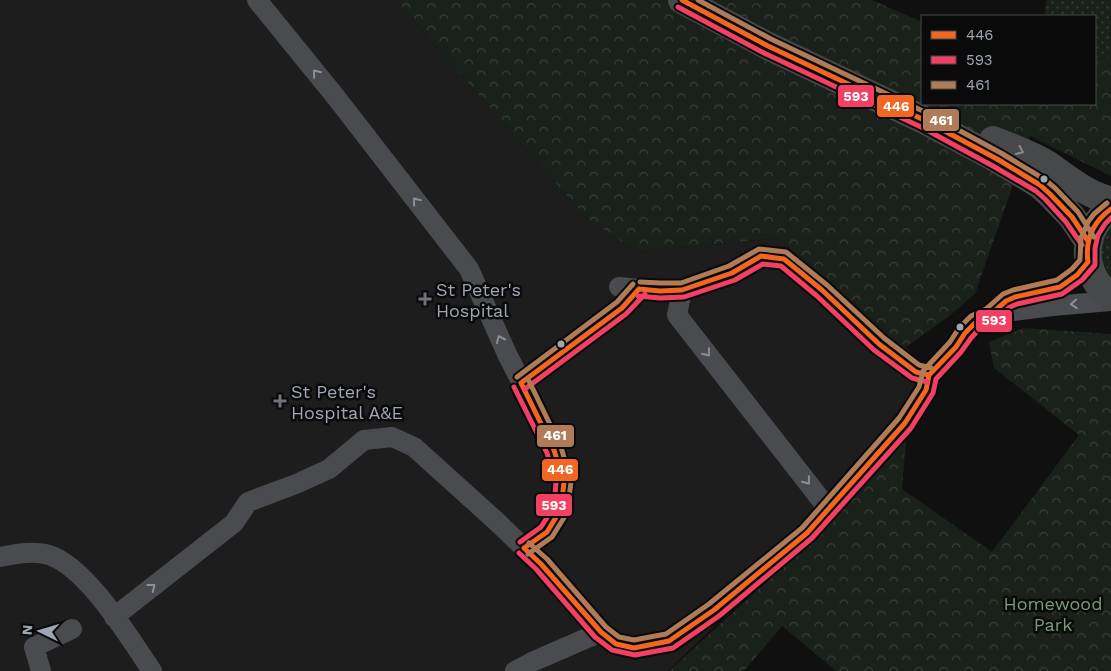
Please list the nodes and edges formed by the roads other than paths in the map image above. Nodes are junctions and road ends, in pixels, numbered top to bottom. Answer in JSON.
{"nodes":[{"id":1,"x":257,"y":0,"type":"edge"},
{"id":2,"x":682,"y":0,"type":"edge"},
{"id":3,"x":924,"y":120,"type":"junction"},
{"id":4,"x":1111,"y":202,"type":"edge"},
{"id":5,"x":1111,"y":209,"type":"edge"},
{"id":6,"x":1088,"y":252,"type":"junction"},
{"id":7,"x":619,"y":287,"type":"dead end"},
{"id":8,"x":682,"y":290,"type":"junction"},
{"id":9,"x":1111,"y":296,"type":"edge"},
{"id":10,"x":1111,"y":301,"type":"edge"},
{"id":11,"x":990,"y":314,"type":"junction"},
{"id":12,"x":930,"y":375,"type":"junction"},
{"id":13,"x":829,"y":510,"type":"junction"},
{"id":14,"x":524,"y":548,"type":"junction"},
{"id":15,"x":0,"y":557,"type":"edge"},
{"id":16,"x":114,"y":617,"type":"junction"},
{"id":17,"x":72,"y":629,"type":"dead end"},
{"id":18,"x":601,"y":632,"type":"junction"},
{"id":19,"x":41,"y":671,"type":"edge"},
{"id":20,"x":152,"y":671,"type":"edge"},
{"id":21,"x":515,"y":671,"type":"edge"}],
"edges":[{"from":14,"to":1,"type":"street","one_way":true},
{"from":2,"to":3,"type":"main road"},
{"from":3,"to":4,"type":"main road","one_way":true},
{"from":3,"to":6,"type":"main road"},
{"from":5,"to":6,"type":"main road"},
{"from":6,"to":9,"type":"main road"},
{"from":6,"to":11,"type":"street"},
{"from":7,"to":8,"type":"street"},
{"from":8,"to":12,"type":"street"},
{"from":8,"to":13,"type":"street","one_way":true},
{"from":10,"to":11,"type":"street","one_way":true},
{"from":11,"to":12,"type":"street"},
{"from":12,"to":13,"type":"street"},
{"from":13,"to":18,"type":"street"},
{"from":16,"to":14,"type":"street","one_way":true},
{"from":14,"to":18,"type":"street"},
{"from":15,"to":16,"type":"street"},
{"from":16,"to":20,"type":"street"},
{"from":17,"to":19,"type":"street"},
{"from":18,"to":21,"type":"street"}]}
